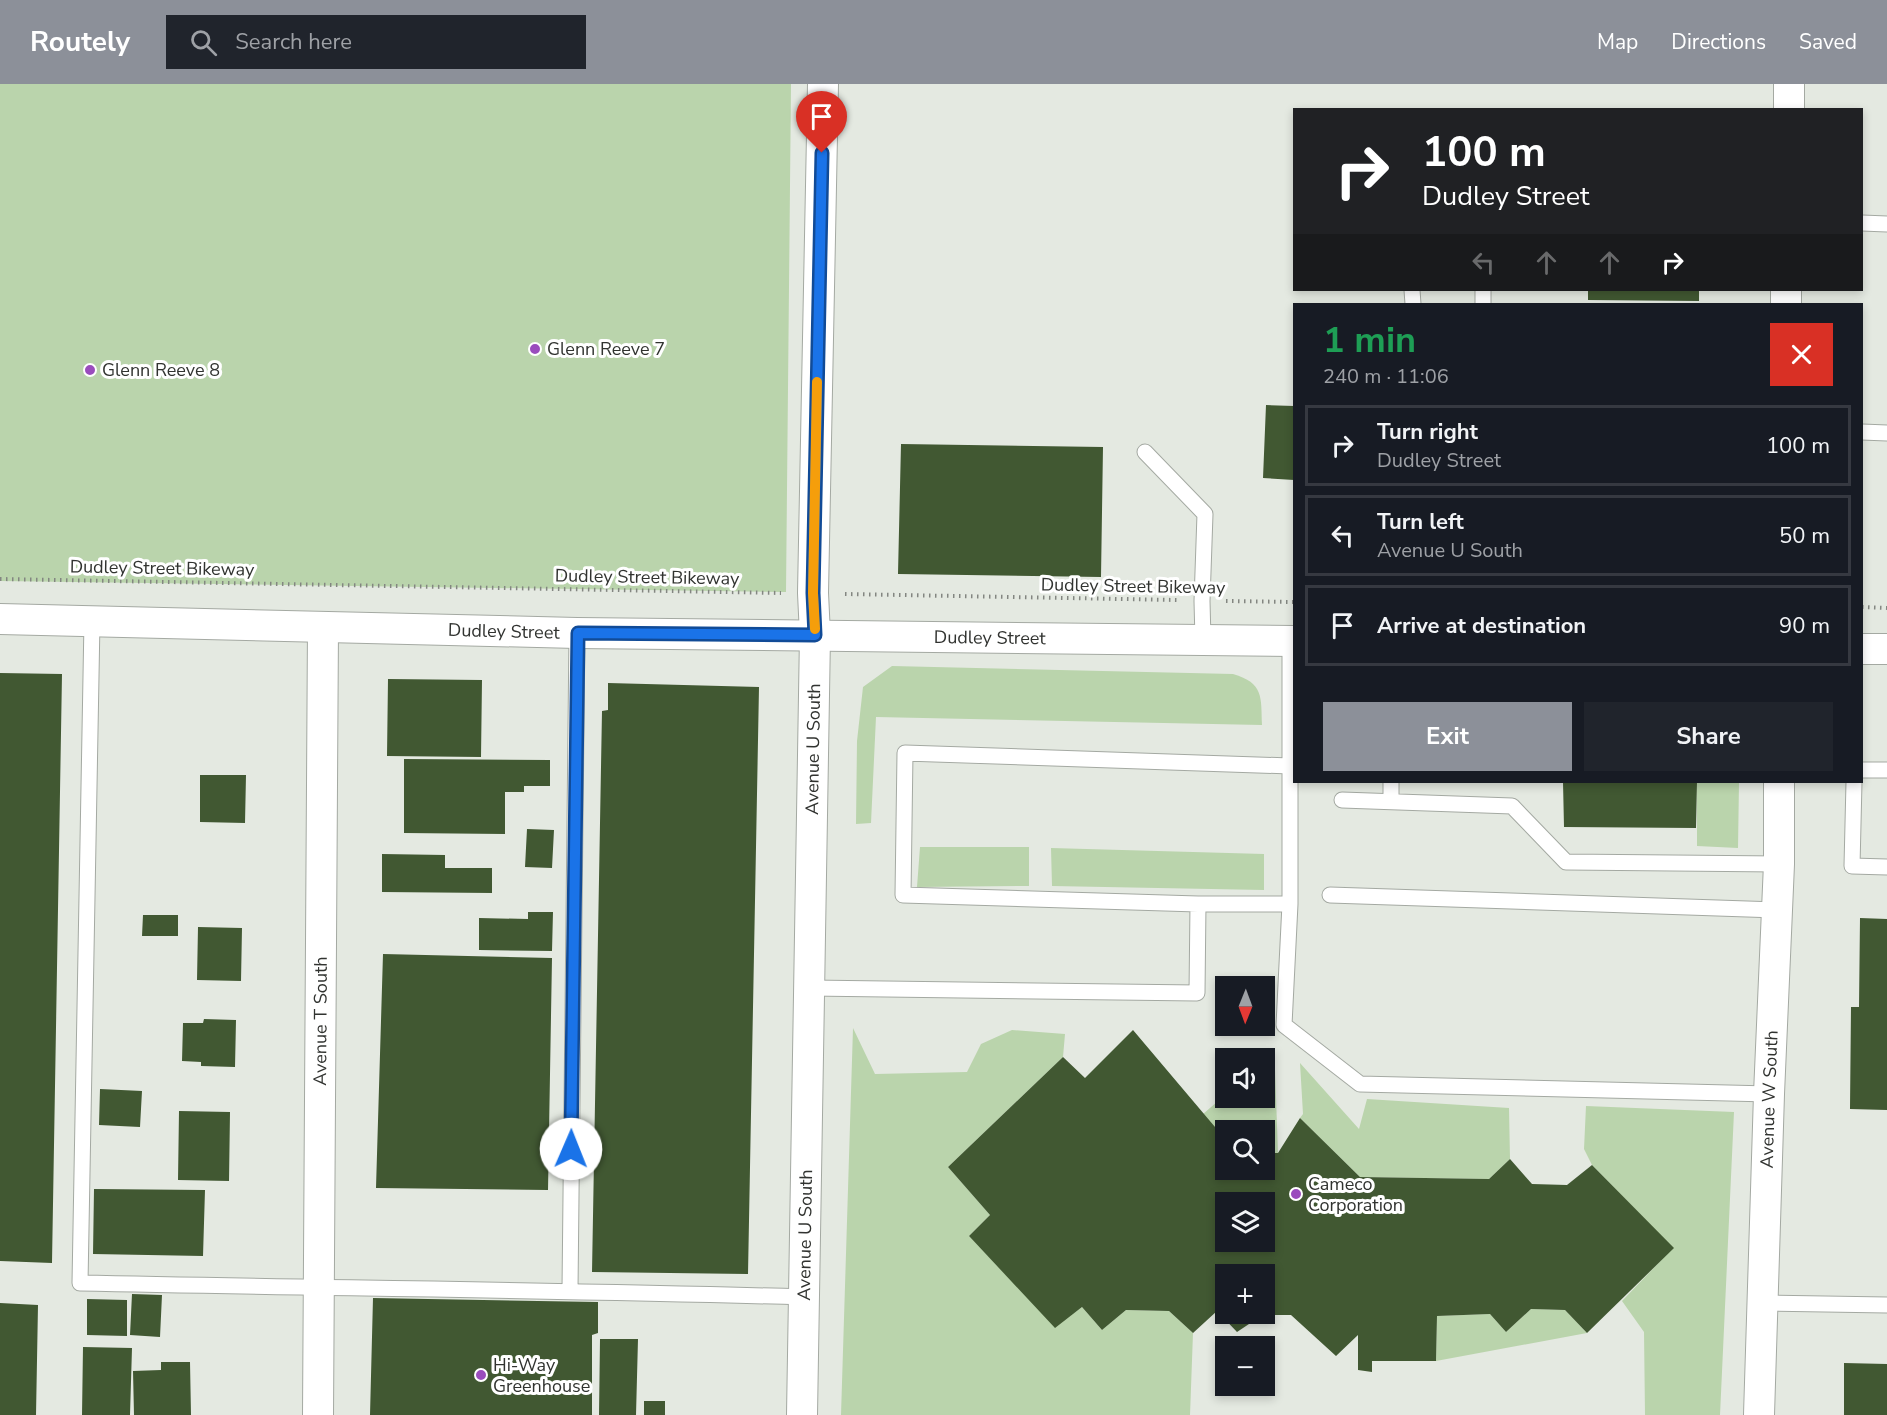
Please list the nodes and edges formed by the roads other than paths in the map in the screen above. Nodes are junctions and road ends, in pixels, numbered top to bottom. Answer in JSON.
{"nodes":[{"id":1,"x":823,"y":84,"type":"edge"},
{"id":2,"x":1789,"y":84,"type":"edge"},
{"id":3,"x":1789,"y":108,"type":"edge"},
{"id":4,"x":1863,"y":223,"type":"edge"},
{"id":5,"x":1887,"y":224,"type":"edge"},
{"id":6,"x":1863,"y":432,"type":"edge"},
{"id":7,"x":1887,"y":433,"type":"edge"},
{"id":8,"x":1144,"y":452,"type":"dead end"},
{"id":9,"x":0,"y":619,"type":"edge"},
{"id":10,"x":92,"y":621,"type":"junction"},
{"id":11,"x":323,"y":627,"type":"junction"},
{"id":12,"x":578,"y":633,"type":"junction"},
{"id":13,"x":815,"y":635,"type":"junction"},
{"id":14,"x":1203,"y":640,"type":"junction"},
{"id":15,"x":1292,"y":641,"type":"edge"},
{"id":16,"x":1863,"y":649,"type":"edge"},
{"id":17,"x":1887,"y":649,"type":"edge"},
{"id":18,"x":1290,"y":766,"type":"junction"},
{"id":19,"x":1863,"y":770,"type":"edge"},
{"id":20,"x":1887,"y":770,"type":"edge"},
{"id":21,"x":1391,"y":783,"type":"edge"},
{"id":22,"x":1779,"y":783,"type":"edge"},
{"id":23,"x":1854,"y":783,"type":"edge"},
{"id":24,"x":1342,"y":800,"type":"dead end"},
{"id":25,"x":1390,"y":801,"type":"junction"},
{"id":26,"x":1779,"y":864,"type":"junction"},
{"id":27,"x":1887,"y":867,"type":"edge"},
{"id":28,"x":1330,"y":895,"type":"dead end"},
{"id":29,"x":1198,"y":904,"type":"junction"},
{"id":30,"x":1290,"y":904,"type":"junction"},
{"id":31,"x":1777,"y":910,"type":"junction"},
{"id":32,"x":810,"y":988,"type":"junction"},
{"id":33,"x":1769,"y":1094,"type":"junction"},
{"id":34,"x":320,"y":1288,"type":"junction"},
{"id":35,"x":570,"y":1290,"type":"junction"},
{"id":36,"x":804,"y":1297,"type":"junction"},
{"id":37,"x":1761,"y":1303,"type":"junction"},
{"id":38,"x":1887,"y":1305,"type":"edge"},
{"id":39,"x":318,"y":1415,"type":"edge"},
{"id":40,"x":802,"y":1415,"type":"edge"},
{"id":41,"x":1759,"y":1415,"type":"edge"}],
"edges":[{"from":1,"to":13,"type":"street","name":"Avenue U South"},
{"from":2,"to":3,"type":"street"},
{"from":4,"to":5,"type":"lane"},
{"from":6,"to":7,"type":"lane"},
{"from":8,"to":14,"type":"lane"},
{"from":9,"to":10,"type":"street","name":"Dudley Street"},
{"from":10,"to":11,"type":"street","name":"Dudley Street"},
{"from":10,"to":34,"type":"lane"},
{"from":11,"to":12,"type":"street","name":"Dudley Street"},
{"from":11,"to":34,"type":"street","name":"Avenue T South"},
{"from":12,"to":13,"type":"street","name":"Dudley Street"},
{"from":12,"to":35,"type":"lane"},
{"from":13,"to":14,"type":"street","name":"Dudley Street"},
{"from":13,"to":32,"type":"street","name":"Avenue U South"},
{"from":14,"to":15,"type":"street","name":"Dudley Street"},
{"from":15,"to":18,"type":"lane"},
{"from":16,"to":17,"type":"street"},
{"from":18,"to":29,"type":"lane"},
{"from":18,"to":30,"type":"lane"},
{"from":19,"to":20,"type":"lane"},
{"from":21,"to":25,"type":"lane"},
{"from":22,"to":26,"type":"street","name":"Avenue W South"},
{"from":23,"to":27,"type":"lane"},
{"from":24,"to":25,"type":"lane"},
{"from":25,"to":26,"type":"lane"},
{"from":26,"to":31,"type":"street","name":"Avenue W South"},
{"from":28,"to":31,"type":"lane"},
{"from":29,"to":30,"type":"lane"},
{"from":29,"to":32,"type":"lane"},
{"from":30,"to":33,"type":"lane"},
{"from":31,"to":33,"type":"street","name":"Avenue W South"},
{"from":32,"to":36,"type":"street","name":"Avenue U South"},
{"from":33,"to":37,"type":"street","name":"Avenue W South"},
{"from":34,"to":35,"type":"lane"},
{"from":34,"to":39,"type":"street","name":"Avenue T South"},
{"from":35,"to":36,"type":"lane"},
{"from":36,"to":40,"type":"street","name":"Avenue U South"},
{"from":37,"to":38,"type":"lane"},
{"from":37,"to":41,"type":"street","name":"Avenue W South"}]}
